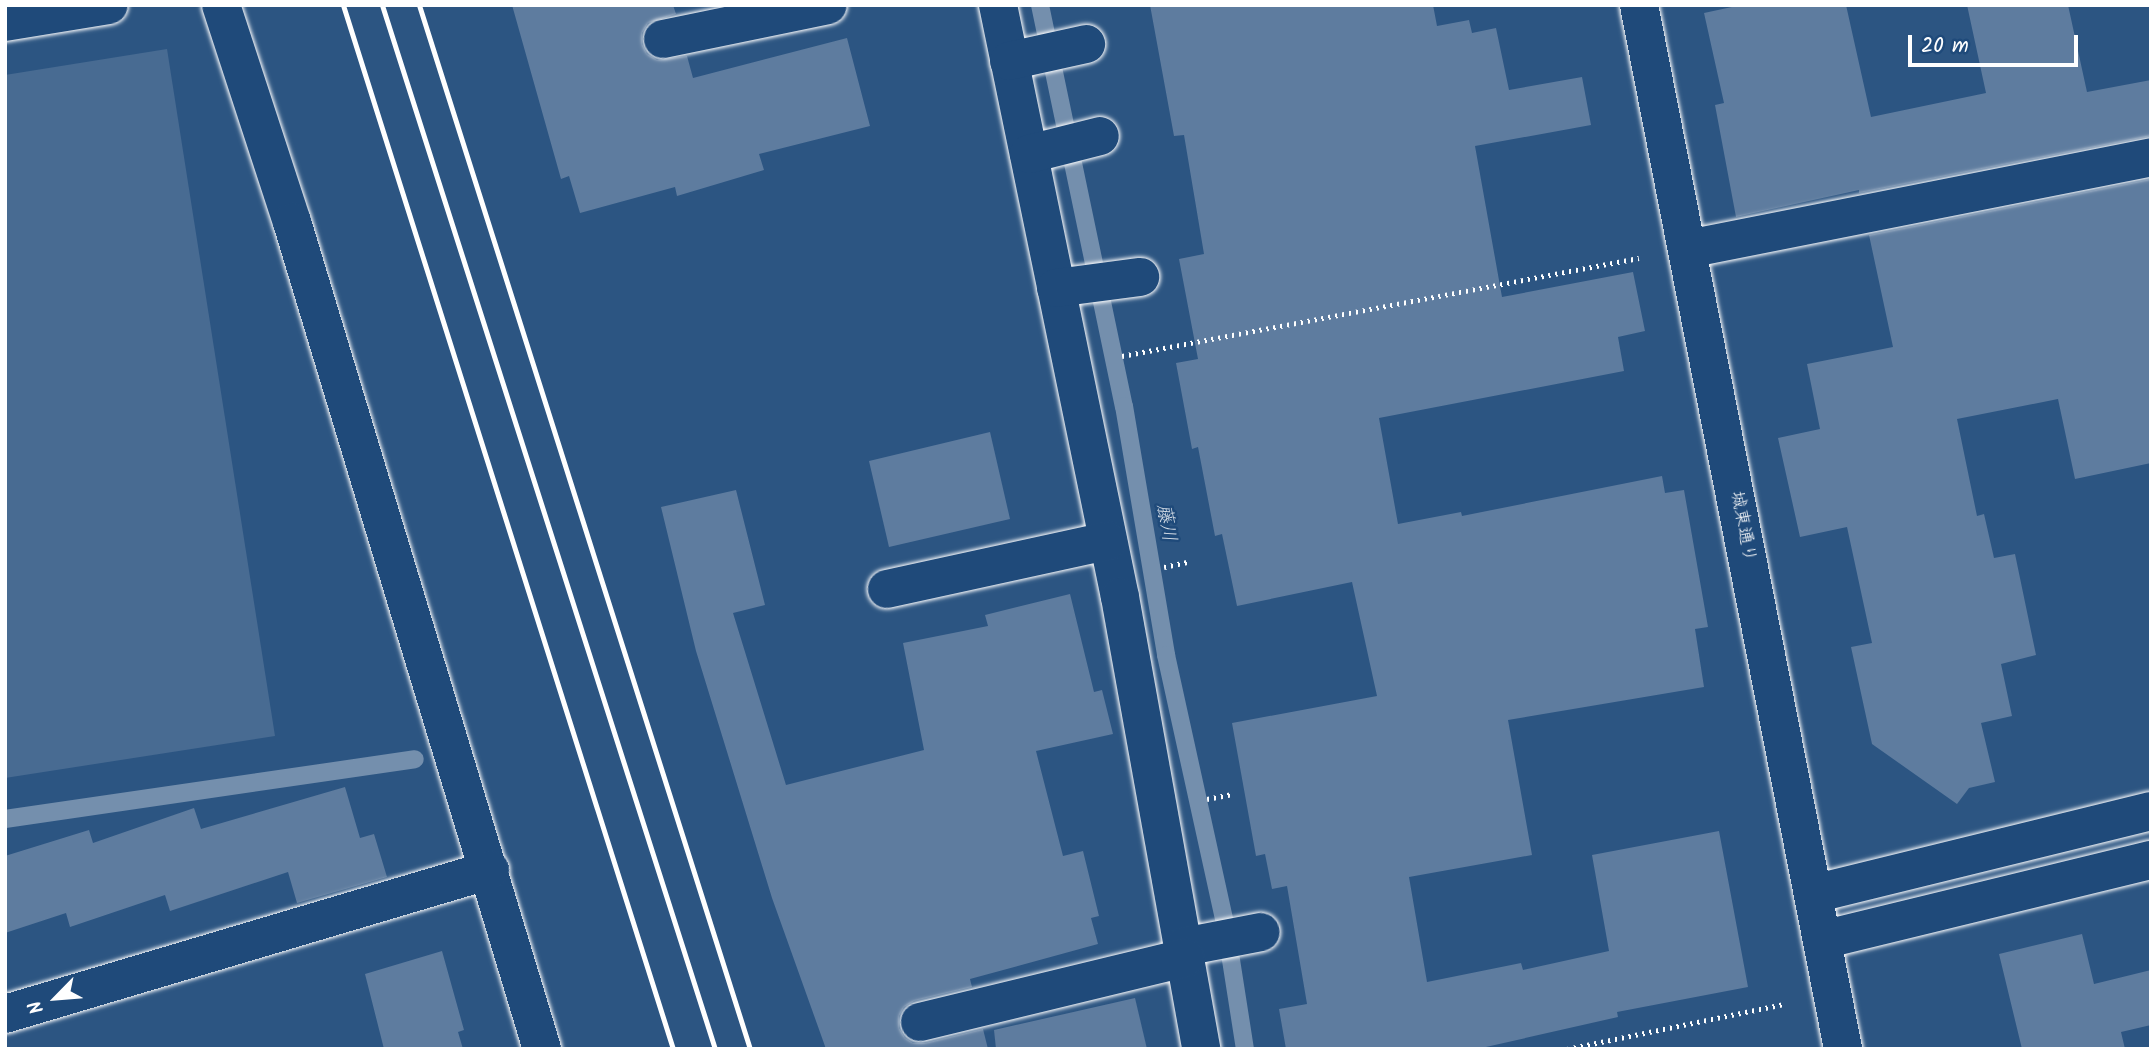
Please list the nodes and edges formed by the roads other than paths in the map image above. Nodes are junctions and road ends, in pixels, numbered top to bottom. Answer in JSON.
{"nodes":[{"id":1,"x":109,"y":5,"type":"edge"},
{"id":2,"x":221,"y":5,"type":"edge"},
{"id":3,"x":828,"y":5,"type":"edge"},
{"id":4,"x":998,"y":5,"type":"edge"},
{"id":5,"x":1639,"y":5,"type":"edge"},
{"id":6,"x":5,"y":22,"type":"edge"},
{"id":7,"x":663,"y":39,"type":"dead end"},
{"id":8,"x":1086,"y":44,"type":"dead end"},
{"id":9,"x":1017,"y":59,"type":"junction"},
{"id":10,"x":1100,"y":136,"type":"dead end"},
{"id":11,"x":1037,"y":152,"type":"junction"},
{"id":12,"x":2151,"y":157,"type":"edge"},
{"id":13,"x":1688,"y":249,"type":"junction"},
{"id":14,"x":1140,"y":277,"type":"dead end"},
{"id":15,"x":1066,"y":286,"type":"junction"},
{"id":16,"x":1108,"y":541,"type":"junction"},
{"id":17,"x":887,"y":589,"type":"dead end"},
{"id":18,"x":2151,"y":811,"type":"edge"},
{"id":19,"x":2151,"y":860,"type":"edge"},
{"id":20,"x":490,"y":870,"type":"junction"},
{"id":21,"x":1813,"y":894,"type":"junction"},
{"id":22,"x":1261,"y":932,"type":"dead end"},
{"id":23,"x":1822,"y":940,"type":"junction"},
{"id":24,"x":1189,"y":950,"type":"junction"},
{"id":25,"x":5,"y":1014,"type":"edge"},
{"id":26,"x":920,"y":1023,"type":"dead end"},
{"id":27,"x":542,"y":1049,"type":"edge"},
{"id":28,"x":1201,"y":1049,"type":"edge"},
{"id":29,"x":1843,"y":1049,"type":"edge"}],
"edges":[{"from":1,"to":6,"type":"main road"},
{"from":2,"to":20,"type":"main road"},
{"from":3,"to":7,"type":"main road"},
{"from":4,"to":9,"type":"main road"},
{"from":5,"to":13,"type":"main road","name":"城東通り"},
{"from":8,"to":9,"type":"main road"},
{"from":9,"to":11,"type":"main road"},
{"from":10,"to":11,"type":"main road"},
{"from":11,"to":15,"type":"main road"},
{"from":12,"to":13,"type":"main road"},
{"from":13,"to":21,"type":"main road","name":"城東通り"},
{"from":14,"to":15,"type":"main road"},
{"from":15,"to":16,"type":"main road"},
{"from":16,"to":17,"type":"main road"},
{"from":16,"to":24,"type":"main road"},
{"from":18,"to":21,"type":"main road"},
{"from":19,"to":23,"type":"main road"},
{"from":20,"to":25,"type":"main road"},
{"from":20,"to":27,"type":"main road"},
{"from":21,"to":23,"type":"main road","name":"城東通り"},
{"from":22,"to":24,"type":"main road"},
{"from":23,"to":29,"type":"main road","name":"城東通り"},
{"from":24,"to":26,"type":"main road"},
{"from":24,"to":28,"type":"main road"}]}
